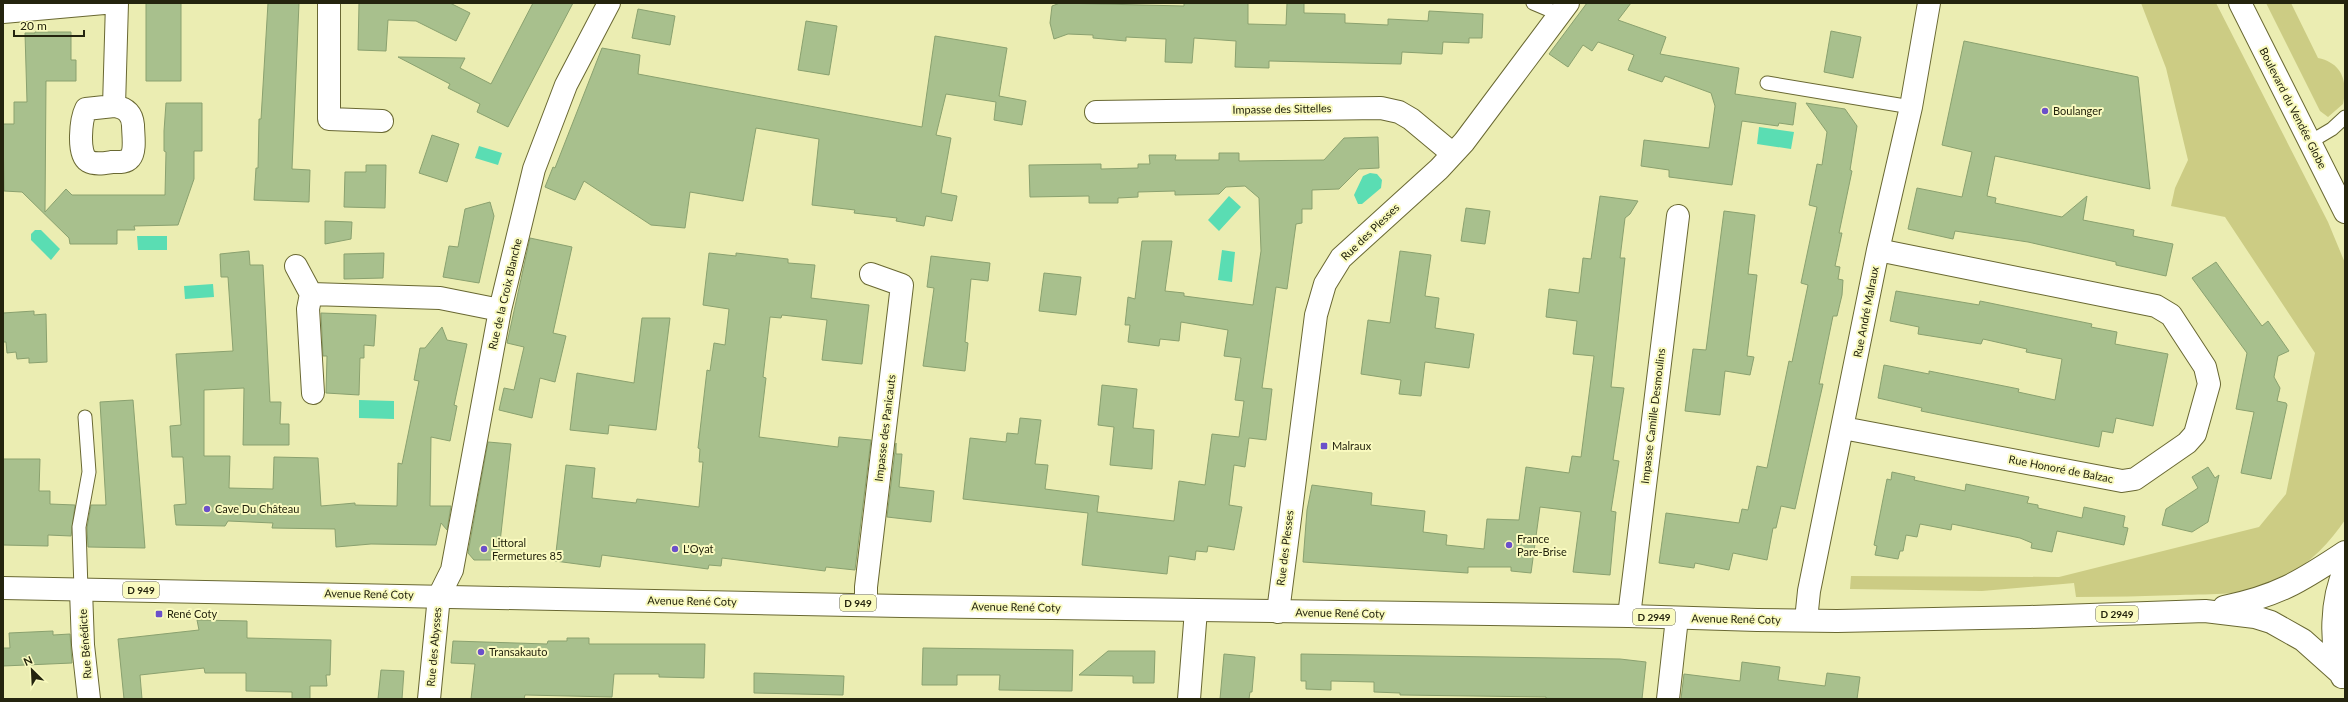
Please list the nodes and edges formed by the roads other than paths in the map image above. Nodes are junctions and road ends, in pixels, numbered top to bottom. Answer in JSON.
{"nodes":[{"id":1,"x":104,"y":3,"type":"edge"},
{"id":2,"x":117,"y":3,"type":"edge"},
{"id":3,"x":329,"y":3,"type":"edge"},
{"id":4,"x":608,"y":3,"type":"edge"},
{"id":5,"x":1533,"y":3,"type":"edge"},
{"id":6,"x":1929,"y":3,"type":"edge"},
{"id":7,"x":2240,"y":3,"type":"edge"},
{"id":8,"x":1563,"y":9,"type":"edge"},
{"id":9,"x":3,"y":12,"type":"edge"},
{"id":10,"x":1767,"y":83,"type":"dead end"},
{"id":11,"x":114,"y":106,"type":"dead end"},
{"id":12,"x":1911,"y":107,"type":"junction"},
{"id":13,"x":1096,"y":112,"type":"dead end"},
{"id":14,"x":2345,"y":117,"type":"edge"},
{"id":15,"x":382,"y":121,"type":"dead end"},
{"id":16,"x":2310,"y":142,"type":"junction"},
{"id":17,"x":1453,"y":154,"type":"junction"},
{"id":18,"x":2345,"y":212,"type":"edge"},
{"id":19,"x":1678,"y":216,"type":"dead end"},
{"id":20,"x":1878,"y":250,"type":"junction"},
{"id":21,"x":296,"y":266,"type":"dead end"},
{"id":22,"x":871,"y":274,"type":"dead end"},
{"id":23,"x":312,"y":294,"type":"junction"},
{"id":24,"x":500,"y":310,"type":"junction"},
{"id":25,"x":313,"y":393,"type":"dead end"},
{"id":26,"x":86,"y":417,"type":"dead end"},
{"id":27,"x":1843,"y":428,"type":"junction"},
{"id":28,"x":2345,"y":552,"type":"edge"},
{"id":29,"x":2345,"y":569,"type":"edge"},
{"id":30,"x":3,"y":588,"type":"edge"},
{"id":31,"x":81,"y":590,"type":"junction"},
{"id":32,"x":439,"y":596,"type":"junction"},
{"id":33,"x":866,"y":604,"type":"junction"},
{"id":34,"x":1196,"y":610,"type":"junction"},
{"id":35,"x":2205,"y":611,"type":"junction"},
{"id":36,"x":1278,"y":612,"type":"junction"},
{"id":37,"x":1629,"y":616,"type":"junction"},
{"id":38,"x":1676,"y":618,"type":"junction"},
{"id":39,"x":1806,"y":620,"type":"junction"},
{"id":40,"x":2343,"y":679,"type":"edge"},
{"id":41,"x":89,"y":699,"type":"edge"},
{"id":42,"x":429,"y":699,"type":"edge"},
{"id":43,"x":1189,"y":699,"type":"edge"},
{"id":44,"x":1668,"y":699,"type":"edge"}],
"edges":[{"from":1,"to":9,"type":"street"},
{"from":2,"to":11,"type":"street"},
{"from":3,"to":15,"type":"street"},
{"from":4,"to":24,"type":"street","name":"Rue de la Croix Blanche"},
{"from":5,"to":8,"type":"lane"},
{"from":6,"to":12,"type":"street","name":"Rue André Malraux"},
{"from":7,"to":16,"type":"street","name":"Boulevard du Vendée Globe"},
{"from":8,"to":17,"type":"street","name":"Rue des Plesses"},
{"from":10,"to":12,"type":"lane"},
{"from":12,"to":20,"type":"street","name":"Rue André Malraux"},
{"from":13,"to":17,"type":"street","name":"Impasse des Sittelles"},
{"from":14,"to":16,"type":"lane"},
{"from":16,"to":18,"type":"street","name":"Boulevard du Vendée Globe"},
{"from":17,"to":36,"type":"street","name":"Rue des Plesses"},
{"from":19,"to":37,"type":"street","name":"Impasse Camille Desmoulins"},
{"from":20,"to":27,"type":"street","name":"Rue André Malraux"},
{"from":20,"to":27,"type":"street","name":"Rue Honoré de Balzac"},
{"from":21,"to":23,"type":"street"},
{"from":22,"to":33,"type":"street","name":"Impasse des Panicauts"},
{"from":23,"to":24,"type":"street"},
{"from":23,"to":25,"type":"street"},
{"from":24,"to":32,"type":"street","name":"Rue de la Croix Blanche"},
{"from":26,"to":31,"type":"lane"},
{"from":27,"to":39,"type":"street","name":"Rue André Malraux"},
{"from":28,"to":35,"type":"street","number":"D 2949"},
{"from":29,"to":40,"type":"street"},
{"from":30,"to":31,"type":"street","name":"Avenue René Coty","number":"D 949"},
{"from":31,"to":32,"type":"street","name":"Avenue René Coty","number":"D 949"},
{"from":31,"to":41,"type":"street","name":"Rue Bénédicte"},
{"from":32,"to":33,"type":"street","name":"Avenue René Coty","number":"D 949"},
{"from":32,"to":42,"type":"street","name":"Rue des Abysses"},
{"from":33,"to":34,"type":"street","name":"Avenue René Coty","number":"D 949"},
{"from":34,"to":36,"type":"street","name":"Avenue René Coty","number":"D 949"},
{"from":34,"to":43,"type":"street"},
{"from":35,"to":39,"type":"street","name":"Avenue René Coty","number":"D 2949"},
{"from":35,"to":40,"type":"street","number":"D 2949"},
{"from":36,"to":37,"type":"street","name":"Avenue René Coty","number":"D 2949"},
{"from":37,"to":38,"type":"street","name":"Avenue René Coty","number":"D 2949"},
{"from":38,"to":39,"type":"street","name":"Avenue René Coty","number":"D 2949"},
{"from":38,"to":44,"type":"street"}]}
